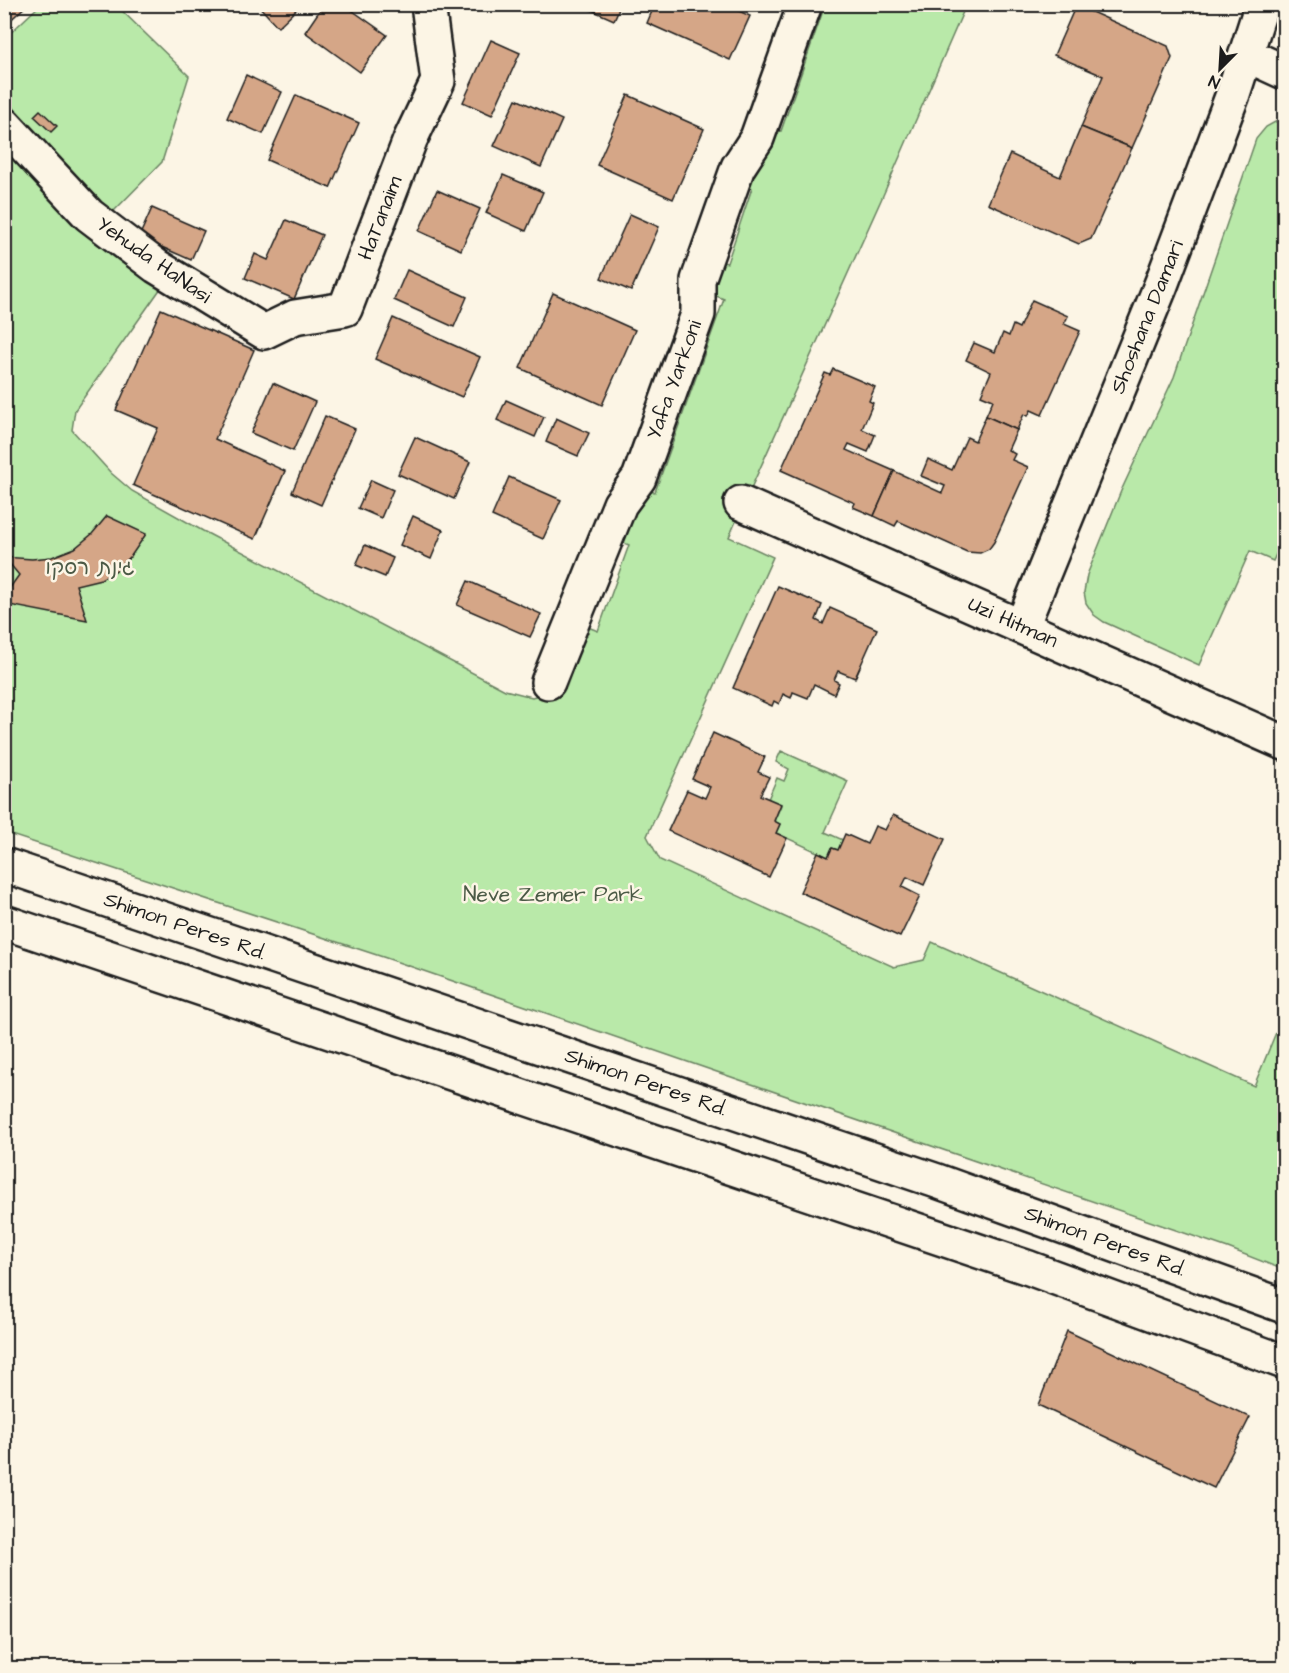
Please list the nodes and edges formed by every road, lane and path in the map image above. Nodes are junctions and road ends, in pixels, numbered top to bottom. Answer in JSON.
{"nodes":[{"id":1,"x":428,"y":4,"type":"edge"},
{"id":2,"x":805,"y":4,"type":"edge"},
{"id":3,"x":1262,"y":4,"type":"edge"},
{"id":4,"x":1247,"y":55,"type":"junction"},
{"id":5,"x":1284,"y":72,"type":"edge"},
{"id":6,"x":4,"y":124,"type":"edge"},
{"id":7,"x":295,"y":317,"type":"joint"},
{"id":8,"x":741,"y":503,"type":"dead end"},
{"id":9,"x":1022,"y":626,"type":"junction"},
{"id":10,"x":548,"y":682,"type":"dead end"},
{"id":11,"x":1284,"y":743,"type":"edge"},
{"id":12,"x":4,"y":865,"type":"edge"},
{"id":13,"x":4,"y":922,"type":"edge"},
{"id":14,"x":1284,"y":1306,"type":"edge"},
{"id":15,"x":1284,"y":1362,"type":"edge"}],
"edges":[{"from":1,"to":7,"type":"street","name":"HaTanaim"},
{"from":2,"to":10,"type":"street","name":"Yafa Yarkoni"},
{"from":3,"to":4,"type":"street","name":"Shoshana Damari"},
{"from":4,"to":5,"type":"street"},
{"from":4,"to":9,"type":"street","name":"Shoshana Damari"},
{"from":6,"to":7,"type":"street","name":"Yehuda HaNasi"},
{"from":8,"to":9,"type":"street","name":"Uzi Hitman"},
{"from":9,"to":11,"type":"street","name":"Uzi Hitman"},
{"from":12,"to":14,"type":"street","name":"Shimon Peres Rd."},
{"from":13,"to":15,"type":"street"}]}
